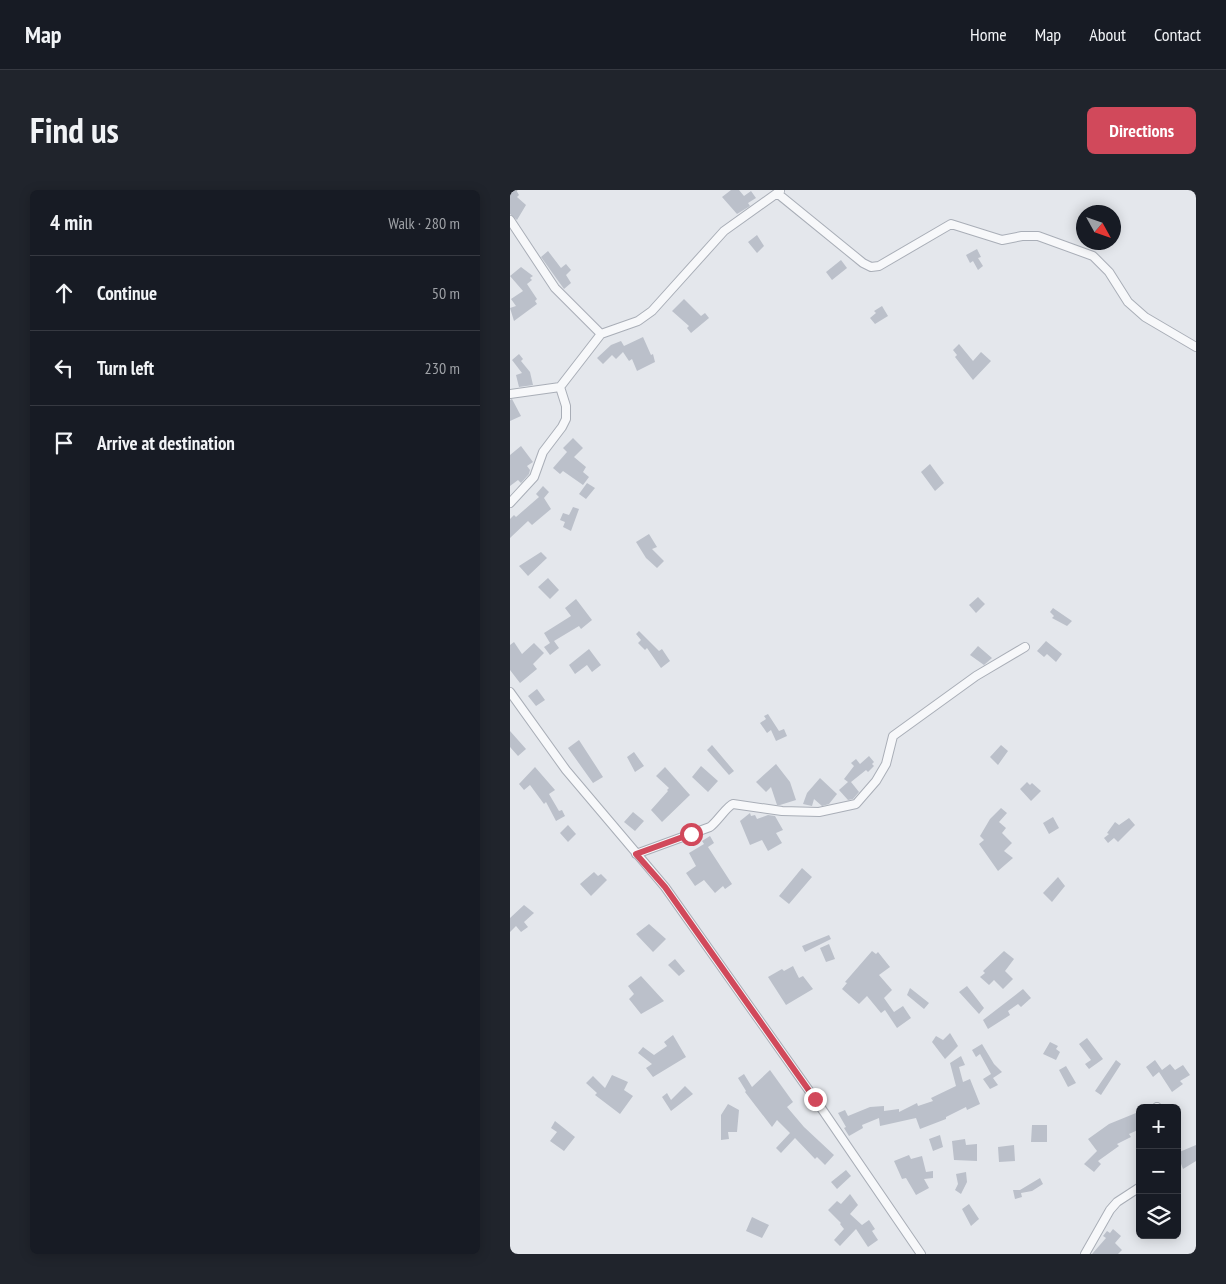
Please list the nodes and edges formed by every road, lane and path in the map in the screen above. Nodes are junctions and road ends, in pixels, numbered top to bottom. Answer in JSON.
{"nodes":[{"id":1,"x":780,"y":192,"type":"edge"},
{"id":2,"x":510,"y":220,"type":"edge"},
{"id":3,"x":601,"y":334,"type":"junction"},
{"id":4,"x":1196,"y":347,"type":"edge"},
{"id":5,"x":560,"y":387,"type":"junction"},
{"id":6,"x":510,"y":394,"type":"edge"},
{"id":7,"x":510,"y":502,"type":"edge"},
{"id":8,"x":1025,"y":647,"type":"dead end"},
{"id":9,"x":510,"y":692,"type":"edge"},
{"id":10,"x":636,"y":854,"type":"junction"},
{"id":11,"x":1136,"y":1190,"type":"edge"},
{"id":12,"x":921,"y":1254,"type":"edge"},
{"id":13,"x":1085,"y":1254,"type":"edge"}],
"edges":[{"from":1,"to":3,"type":"street"},
{"from":1,"to":4,"type":"street"},
{"from":2,"to":3,"type":"street"},
{"from":3,"to":5,"type":"street"},
{"from":5,"to":6,"type":"street"},
{"from":5,"to":7,"type":"street"},
{"from":8,"to":10,"type":"street"},
{"from":9,"to":10,"type":"street"},
{"from":10,"to":12,"type":"street"},
{"from":11,"to":13,"type":"street"}]}
